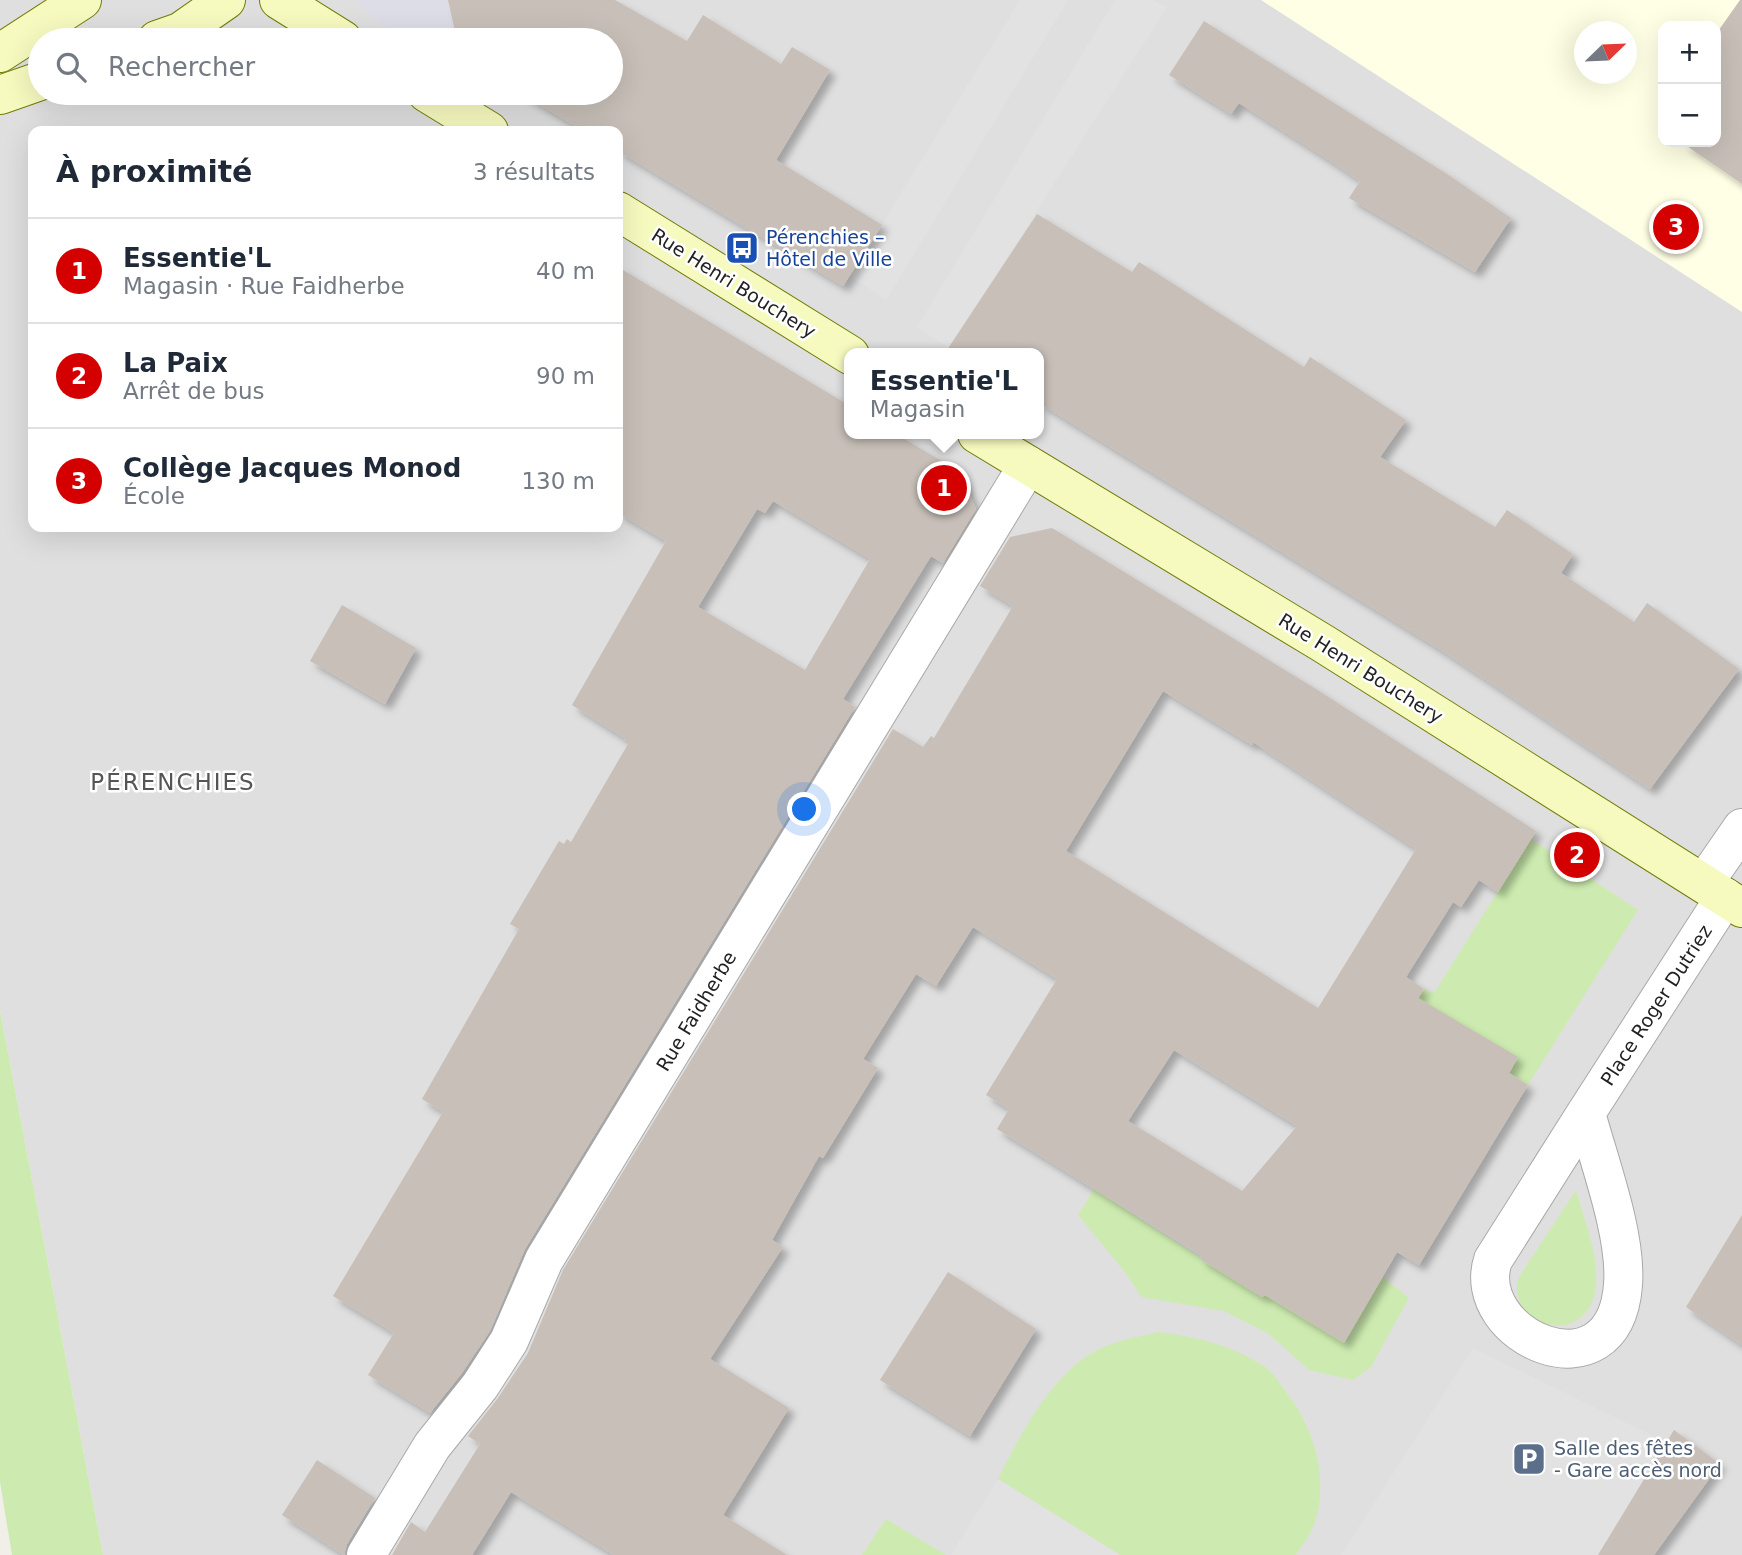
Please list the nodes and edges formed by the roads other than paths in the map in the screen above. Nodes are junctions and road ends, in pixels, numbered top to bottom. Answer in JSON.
{"nodes":[{"id":1,"x":82,"y":0,"type":"edge"},
{"id":2,"x":226,"y":0,"type":"edge"},
{"id":3,"x":279,"y":0,"type":"edge"},
{"id":4,"x":39,"y":28,"type":"edge"},
{"id":5,"x":186,"y":28,"type":"edge"},
{"id":6,"x":324,"y":28,"type":"edge"},
{"id":7,"x":28,"y":35,"type":"edge"},
{"id":8,"x":0,"y":53,"type":"edge"},
{"id":9,"x":28,"y":85,"type":"edge"},
{"id":10,"x":0,"y":95,"type":"edge"},
{"id":11,"x":447,"y":105,"type":"edge"},
{"id":12,"x":481,"y":126,"type":"edge"},
{"id":13,"x":623,"y":214,"type":"edge"},
{"id":14,"x":844,"y":352,"type":"edge"},
{"id":15,"x":985,"y":439,"type":"edge"},
{"id":16,"x":1028,"y":466,"type":"junction"},
{"id":17,"x":1742,"y":828,"type":"edge"},
{"id":18,"x":1724,"y":896,"type":"edge"},
{"id":19,"x":1586,"y":1113,"type":"junction"},
{"id":20,"x":366,"y":1555,"type":"edge"}],
"edges":[{"from":1,"to":4,"type":"main road"},
{"from":2,"to":5,"type":"main road"},
{"from":3,"to":6,"type":"main road"},
{"from":7,"to":8,"type":"main road"},
{"from":9,"to":10,"type":"main road"},
{"from":11,"to":12,"type":"main road"},
{"from":13,"to":14,"type":"main road","name":"Rue Henri Bouchery"},
{"from":15,"to":16,"type":"main road","name":"Rue Henri Bouchery"},
{"from":16,"to":18,"type":"main road","name":"Rue Henri Bouchery"},
{"from":16,"to":20,"type":"street","name":"Rue Faidherbe"},
{"from":17,"to":18,"type":"street","name":"Place Roger Dutriez"},
{"from":18,"to":19,"type":"street","name":"Place Roger Dutriez"},
{"from":19,"to":19,"type":"street","name":"Place Roger Dutriez"}]}
